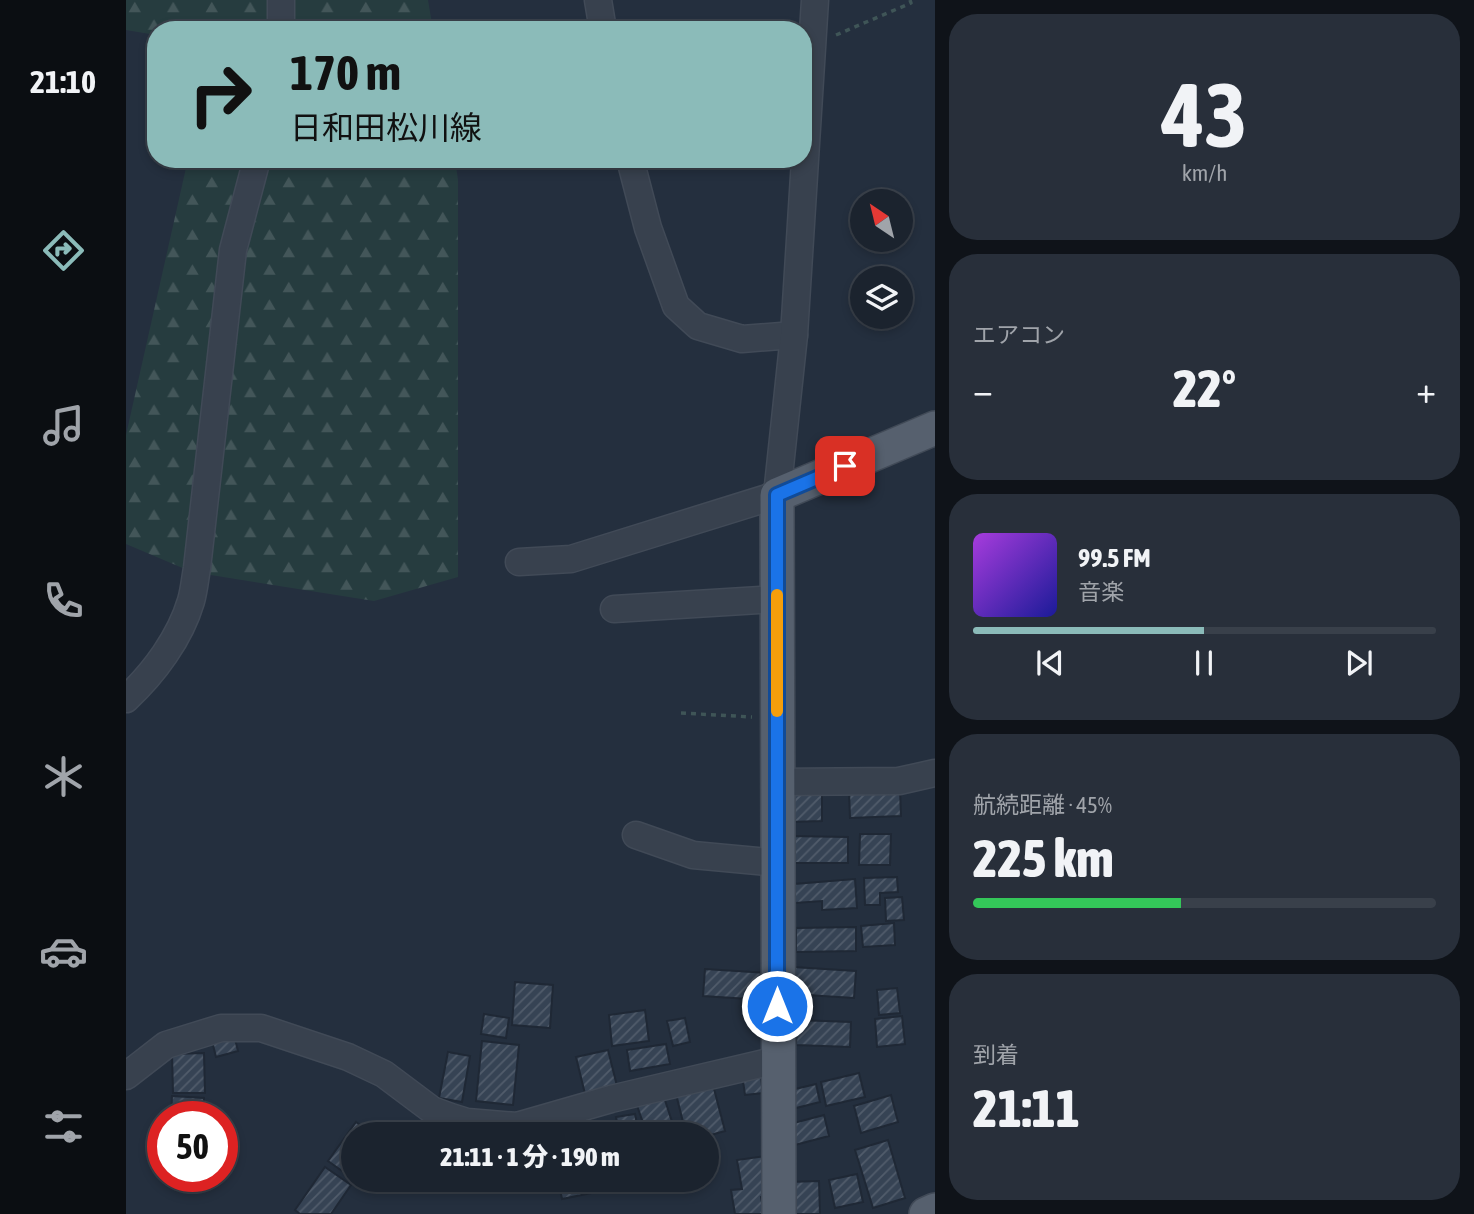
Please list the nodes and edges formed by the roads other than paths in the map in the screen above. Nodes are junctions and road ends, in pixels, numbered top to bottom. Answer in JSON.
{"nodes":[{"id":1,"x":281,"y":0,"type":"edge"},
{"id":2,"x":598,"y":0,"type":"edge"},
{"id":3,"x":816,"y":0,"type":"edge"},
{"id":4,"x":281,"y":21,"type":"edge"},
{"id":5,"x":602,"y":21,"type":"edge"},
{"id":6,"x":812,"y":46,"type":"edge"},
{"id":7,"x":255,"y":168,"type":"edge"},
{"id":8,"x":632,"y":168,"type":"edge"},
{"id":9,"x":804,"y":168,"type":"edge"},
{"id":10,"x":794,"y":335,"type":"junction"},
{"id":11,"x":935,"y":428,"type":"edge"},
{"id":12,"x":777,"y":495,"type":"junction"},
{"id":13,"x":519,"y":562,"type":"dead end"},
{"id":14,"x":777,"y":599,"type":"junction"},
{"id":15,"x":614,"y":609,"type":"dead end"},
{"id":16,"x":126,"y":699,"type":"edge"},
{"id":17,"x":935,"y":772,"type":"edge"},
{"id":18,"x":777,"y":782,"type":"junction"},
{"id":19,"x":636,"y":835,"type":"dead end"},
{"id":20,"x":778,"y":863,"type":"junction"},
{"id":21,"x":777,"y":1060,"type":"junction"},
{"id":22,"x":126,"y":1076,"type":"edge"},
{"id":23,"x":935,"y":1210,"type":"edge"},
{"id":24,"x":779,"y":1214,"type":"edge"},
{"id":25,"x":926,"y":1214,"type":"edge"}],
"edges":[{"from":1,"to":4,"type":"street"},
{"from":2,"to":5,"type":"street"},
{"from":3,"to":6,"type":"street"},
{"from":7,"to":16,"type":"street"},
{"from":8,"to":10,"type":"street"},
{"from":9,"to":10,"type":"street"},
{"from":10,"to":12,"type":"street"},
{"from":11,"to":12,"type":"main road"},
{"from":12,"to":13,"type":"street"},
{"from":12,"to":14,"type":"main road"},
{"from":14,"to":15,"type":"street"},
{"from":14,"to":18,"type":"main road"},
{"from":17,"to":18,"type":"street"},
{"from":18,"to":20,"type":"main road"},
{"from":19,"to":20,"type":"street"},
{"from":20,"to":21,"type":"main road"},
{"from":21,"to":22,"type":"street"},
{"from":21,"to":24,"type":"main road"},
{"from":23,"to":25,"type":"main road"}]}
